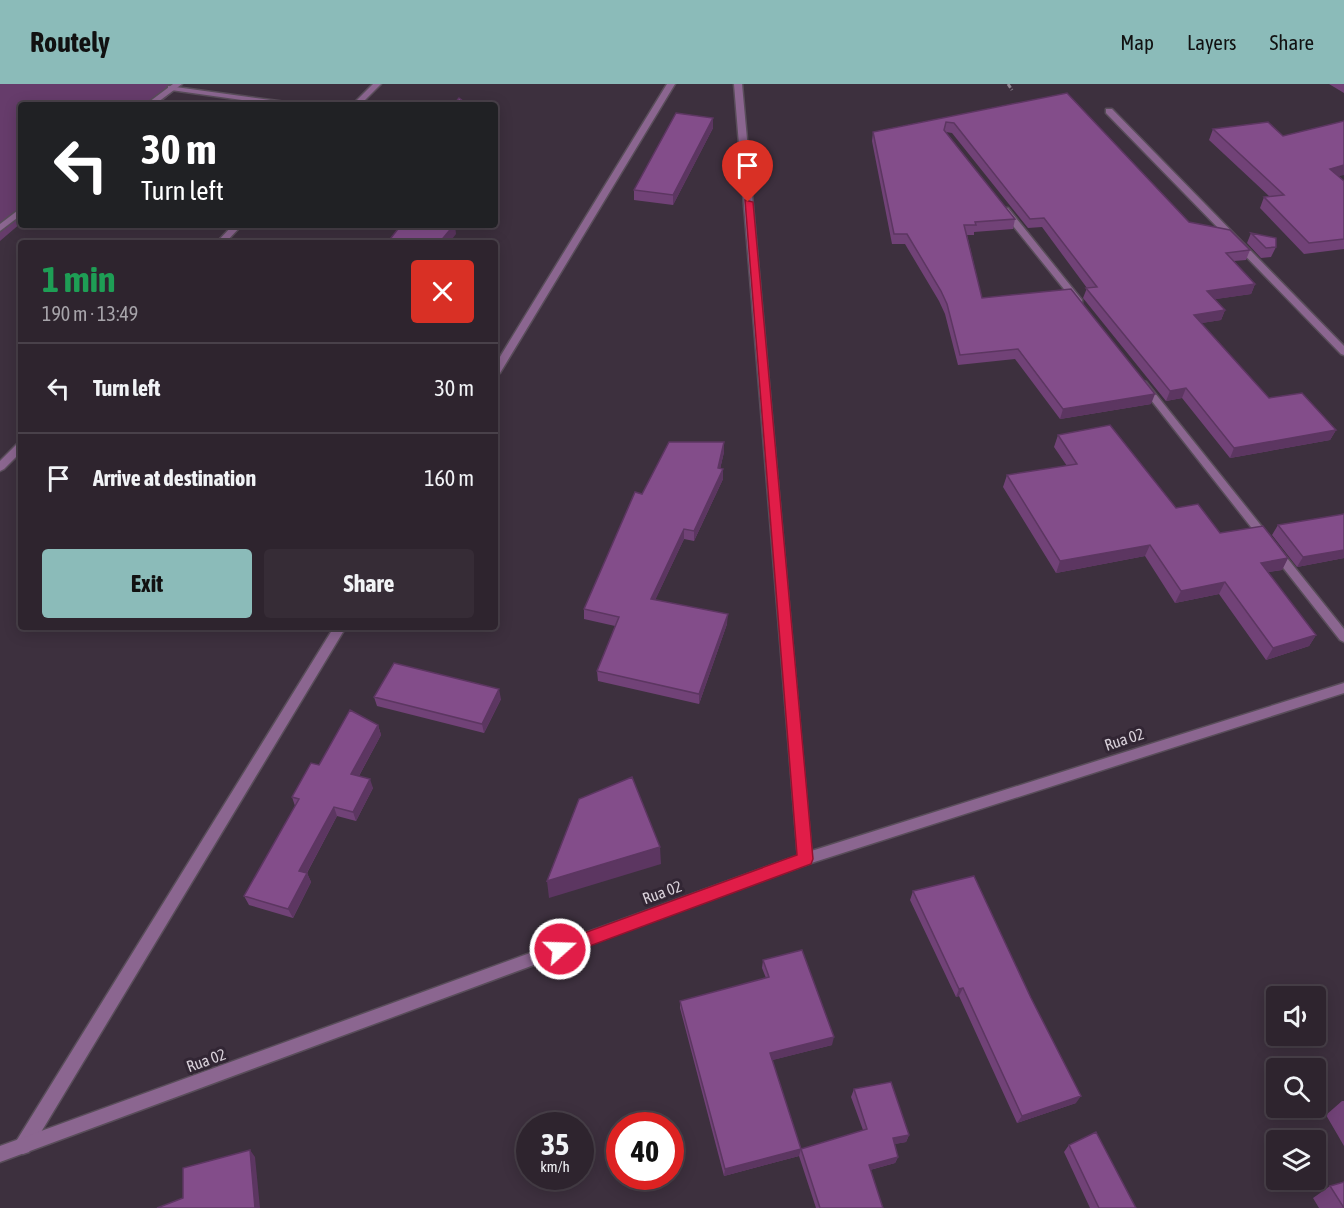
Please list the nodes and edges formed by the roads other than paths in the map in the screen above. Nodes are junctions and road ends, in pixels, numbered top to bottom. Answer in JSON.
{"nodes":[{"id":1,"x":377,"y":84,"type":"edge"},
{"id":2,"x":671,"y":84,"type":"edge"},
{"id":3,"x":738,"y":84,"type":"edge"},
{"id":4,"x":175,"y":86,"type":"edge"},
{"id":5,"x":153,"y":102,"type":"edge"},
{"id":6,"x":274,"y":102,"type":"edge"},
{"id":7,"x":359,"y":102,"type":"edge"},
{"id":8,"x":1109,"y":111,"type":"dead end"},
{"id":9,"x":998,"y":201,"type":"edge"},
{"id":10,"x":18,"y":213,"type":"edge"},
{"id":11,"x":0,"y":228,"type":"edge"},
{"id":12,"x":235,"y":228,"type":"edge"},
{"id":13,"x":223,"y":240,"type":"edge"},
{"id":14,"x":1087,"y":312,"type":"edge"},
{"id":15,"x":1344,"y":352,"type":"edge"},
{"id":16,"x":498,"y":368,"type":"edge"},
{"id":17,"x":1138,"y":377,"type":"edge"},
{"id":18,"x":18,"y":449,"type":"edge"},
{"id":19,"x":0,"y":467,"type":"edge"},
{"id":20,"x":338,"y":630,"type":"edge"},
{"id":21,"x":1344,"y":637,"type":"edge"},
{"id":22,"x":1344,"y":688,"type":"edge"},
{"id":23,"x":805,"y":859,"type":"junction"},
{"id":24,"x":23,"y":1146,"type":"junction"},
{"id":25,"x":0,"y":1154,"type":"edge"}],
"edges":[{"from":1,"to":7,"type":"street"},
{"from":2,"to":16,"type":"street"},
{"from":3,"to":23,"type":"street"},
{"from":4,"to":5,"type":"street"},
{"from":4,"to":6,"type":"street"},
{"from":8,"to":15,"type":"street"},
{"from":9,"to":14,"type":"street"},
{"from":10,"to":11,"type":"street"},
{"from":12,"to":13,"type":"street"},
{"from":17,"to":21,"type":"street"},
{"from":18,"to":19,"type":"street"},
{"from":20,"to":24,"type":"street"},
{"from":22,"to":23,"type":"street","name":"Rua 02"},
{"from":23,"to":24,"type":"street","name":"Rua 02"},
{"from":24,"to":25,"type":"street","name":"Rua 02"}]}
